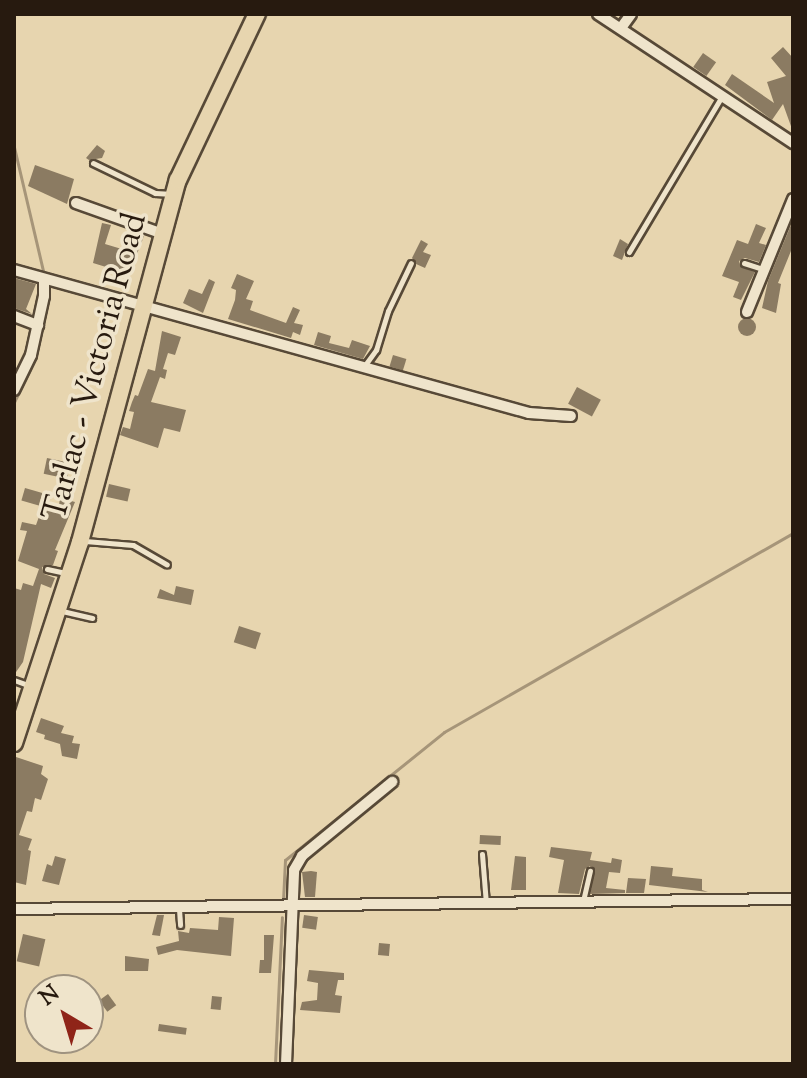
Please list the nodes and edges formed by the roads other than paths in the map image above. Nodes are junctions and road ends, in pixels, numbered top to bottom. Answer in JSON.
{"nodes":[{"id":1,"x":257,"y":14,"type":"edge"},
{"id":2,"x":598,"y":14,"type":"edge"},
{"id":3,"x":631,"y":14,"type":"edge"},
{"id":4,"x":621,"y":28,"type":"junction"},
{"id":5,"x":723,"y":95,"type":"junction"},
{"id":6,"x":793,"y":143,"type":"edge"},
{"id":7,"x":93,"y":163,"type":"dead end"},
{"id":8,"x":174,"y":194,"type":"junction"},
{"id":9,"x":793,"y":199,"type":"edge"},
{"id":10,"x":76,"y":203,"type":"dead end"},
{"id":11,"x":163,"y":234,"type":"junction"},
{"id":12,"x":629,"y":252,"type":"dead end"},
{"id":13,"x":411,"y":263,"type":"dead end"},
{"id":14,"x":744,"y":263,"type":"dead end"},
{"id":15,"x":764,"y":269,"type":"junction"},
{"id":16,"x":14,"y":270,"type":"edge"},
{"id":17,"x":44,"y":279,"type":"junction"},
{"id":18,"x":145,"y":306,"type":"junction"},
{"id":19,"x":747,"y":312,"type":"dead end"},
{"id":20,"x":14,"y":316,"type":"edge"},
{"id":21,"x":38,"y":325,"type":"junction"},
{"id":22,"x":362,"y":369,"type":"junction"},
{"id":23,"x":14,"y":390,"type":"edge"},
{"id":24,"x":571,"y":416,"type":"dead end"},
{"id":25,"x":80,"y":542,"type":"junction"},
{"id":26,"x":167,"y":565,"type":"dead end"},
{"id":27,"x":47,"y":569,"type":"dead end"},
{"id":28,"x":69,"y":574,"type":"junction"},
{"id":29,"x":57,"y":611,"type":"junction"},
{"id":30,"x":92,"y":618,"type":"dead end"},
{"id":31,"x":14,"y":680,"type":"edge"},
{"id":32,"x":32,"y":686,"type":"junction"},
{"id":33,"x":14,"y":743,"type":"edge"},
{"id":34,"x":392,"y":782,"type":"dead end"},
{"id":35,"x":482,"y":854,"type":"dead end"},
{"id":36,"x":590,"y":871,"type":"dead end"},
{"id":37,"x":793,"y":899,"type":"edge"},
{"id":38,"x":583,"y":902,"type":"junction"},
{"id":39,"x":486,"y":905,"type":"junction"},
{"id":40,"x":291,"y":907,"type":"junction"},
{"id":41,"x":14,"y":909,"type":"edge"},
{"id":42,"x":179,"y":909,"type":"junction"},
{"id":43,"x":180,"y":925,"type":"dead end"},
{"id":44,"x":286,"y":1064,"type":"edge"}],
"edges":[{"from":1,"to":8,"type":"main road","name":"Tarlac - Victoria Road"},
{"from":2,"to":4,"type":"street"},
{"from":3,"to":4,"type":"street"},
{"from":4,"to":5,"type":"street"},
{"from":5,"to":6,"type":"street"},
{"from":5,"to":12,"type":"lane"},
{"from":7,"to":8,"type":"lane"},
{"from":8,"to":11,"type":"main road","name":"Tarlac - Victoria Road"},
{"from":9,"to":15,"type":"street"},
{"from":10,"to":11,"type":"street"},
{"from":11,"to":18,"type":"main road","name":"Tarlac - Victoria Road"},
{"from":13,"to":22,"type":"lane"},
{"from":14,"to":15,"type":"lane"},
{"from":15,"to":19,"type":"street"},
{"from":16,"to":17,"type":"street"},
{"from":17,"to":18,"type":"street"},
{"from":17,"to":21,"type":"street"},
{"from":18,"to":22,"type":"street"},
{"from":18,"to":25,"type":"main road","name":"Tarlac - Victoria Road"},
{"from":20,"to":21,"type":"street"},
{"from":21,"to":23,"type":"street"},
{"from":22,"to":24,"type":"street"},
{"from":25,"to":26,"type":"lane"},
{"from":25,"to":28,"type":"main road","name":"Tarlac - Victoria Road"},
{"from":27,"to":28,"type":"lane"},
{"from":28,"to":29,"type":"main road","name":"Tarlac - Victoria Road"},
{"from":29,"to":30,"type":"lane"},
{"from":29,"to":32,"type":"main road","name":"Tarlac - Victoria Road"},
{"from":31,"to":32,"type":"lane"},
{"from":32,"to":33,"type":"main road","name":"Tarlac - Victoria Road"},
{"from":34,"to":40,"type":"street"},
{"from":35,"to":39,"type":"lane"},
{"from":36,"to":38,"type":"lane"},
{"from":37,"to":38,"type":"street"},
{"from":38,"to":39,"type":"street"},
{"from":39,"to":40,"type":"street"},
{"from":40,"to":42,"type":"street"},
{"from":40,"to":44,"type":"street"},
{"from":41,"to":42,"type":"street"},
{"from":42,"to":43,"type":"lane"}]}
